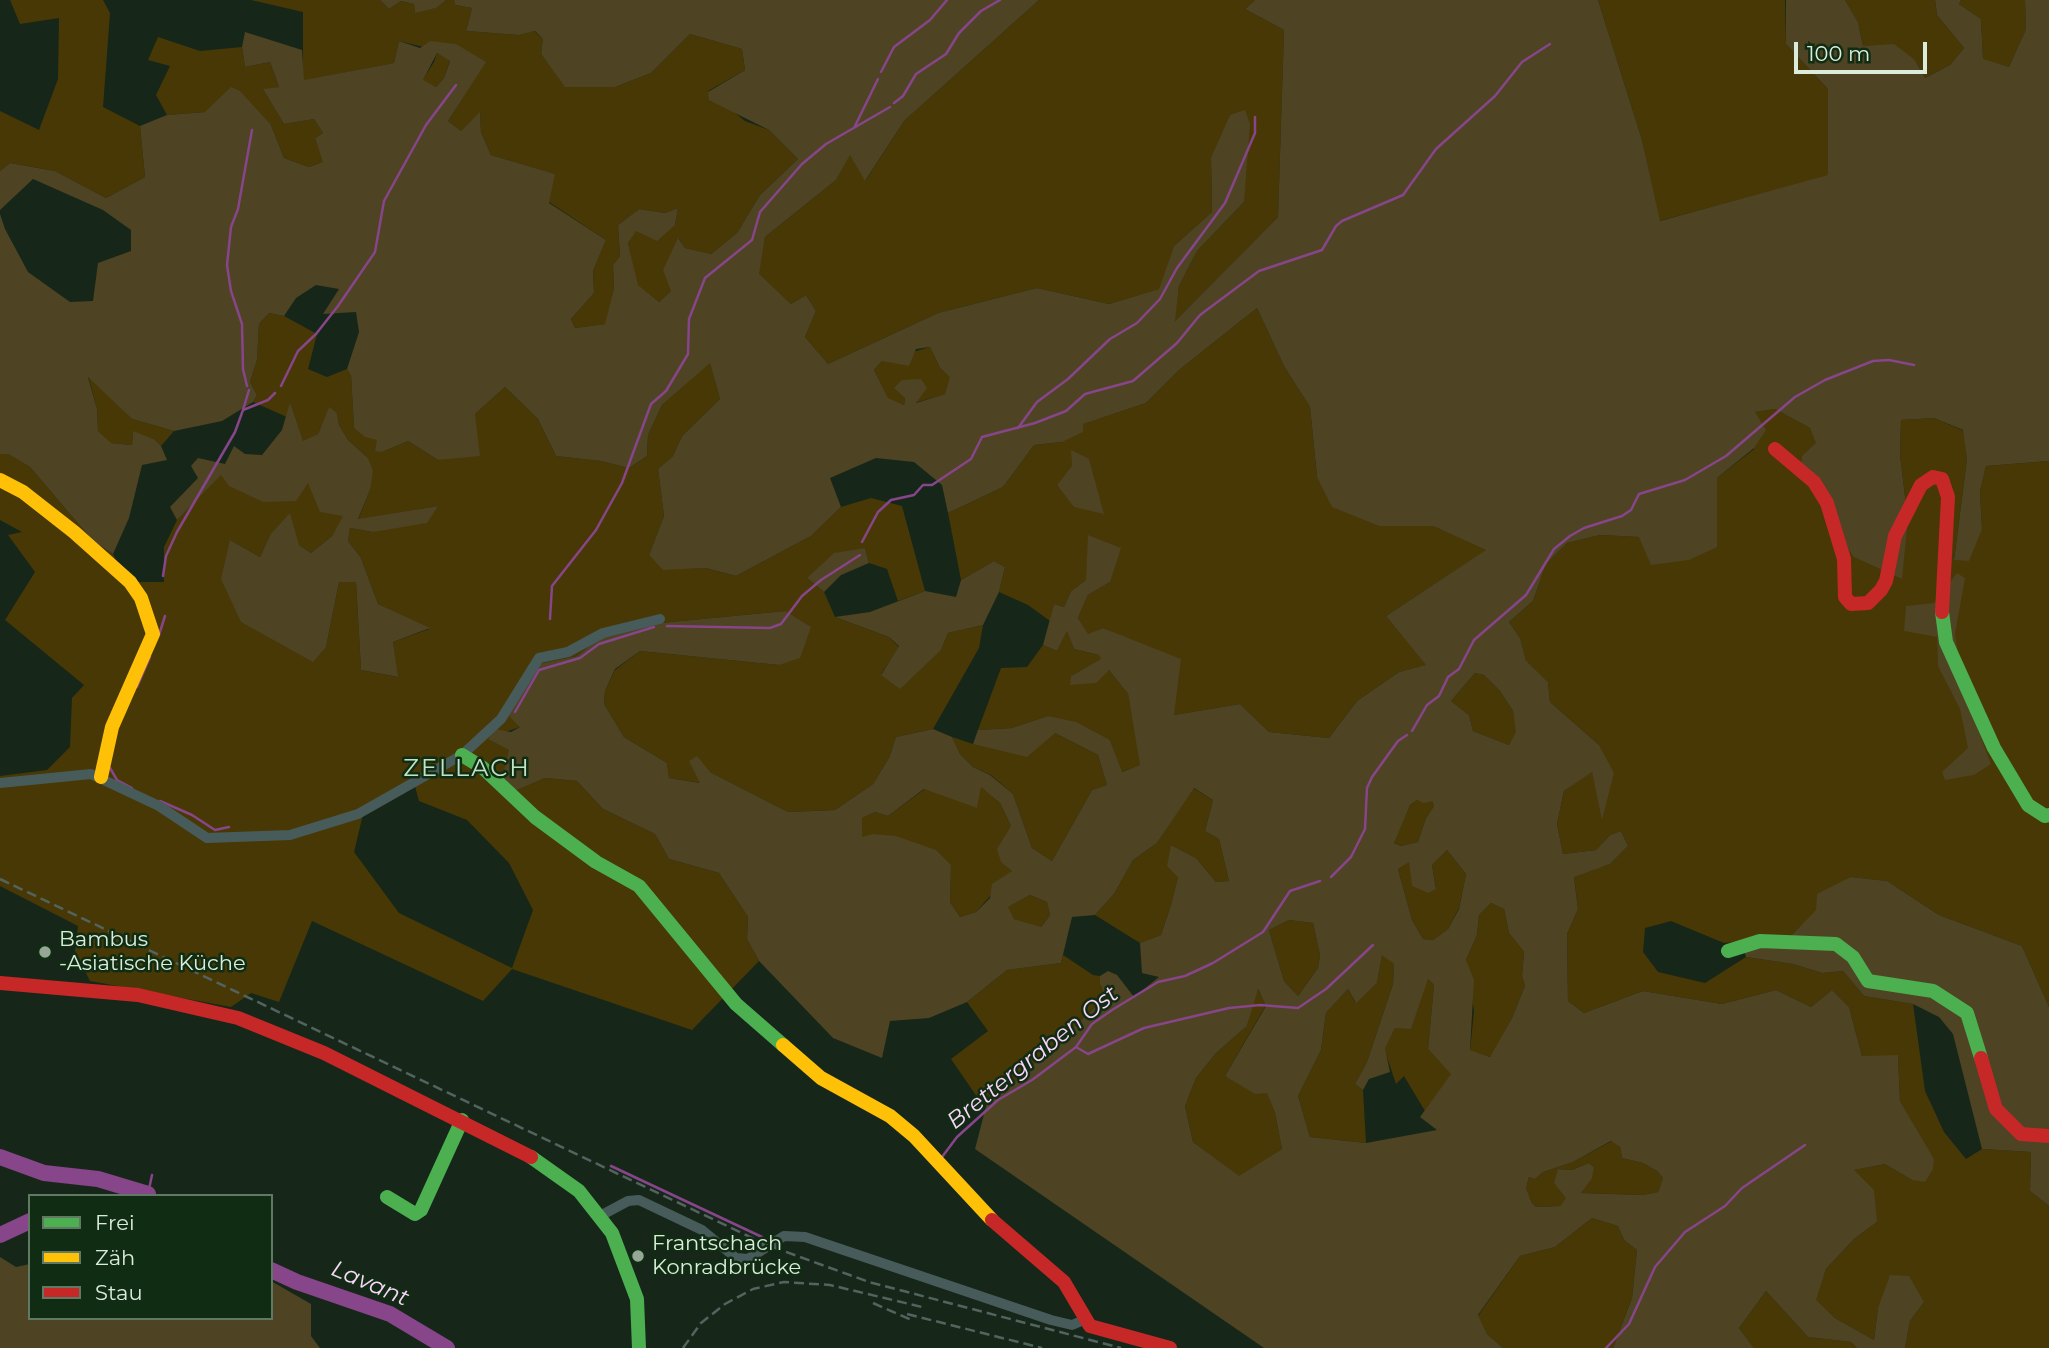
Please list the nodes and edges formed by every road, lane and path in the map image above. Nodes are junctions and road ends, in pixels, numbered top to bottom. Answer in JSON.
{"nodes":[{"id":1,"x":1775,"y":449,"type":"dead end"},
{"id":2,"x":0,"y":480,"type":"edge"},
{"id":3,"x":660,"y":619,"type":"dead end"},
{"id":4,"x":462,"y":755,"type":"junction"},
{"id":5,"x":101,"y":777,"type":"junction"},
{"id":6,"x":0,"y":783,"type":"edge"},
{"id":7,"x":2049,"y":815,"type":"edge"},
{"id":8,"x":1728,"y":951,"type":"dead end"},
{"id":9,"x":0,"y":983,"type":"edge"},
{"id":10,"x":462,"y":1120,"type":"junction"},
{"id":11,"x":2049,"y":1136,"type":"edge"},
{"id":12,"x":387,"y":1197,"type":"dead end"},
{"id":13,"x":600,"y":1216,"type":"junction"},
{"id":14,"x":1084,"y":1320,"type":"junction"},
{"id":15,"x":639,"y":1348,"type":"edge"},
{"id":16,"x":1170,"y":1348,"type":"edge"}],
"edges":[{"from":1,"to":7,"type":"street"},
{"from":2,"to":5,"type":"street"},
{"from":3,"to":4,"type":"street"},
{"from":4,"to":5,"type":"street"},
{"from":4,"to":14,"type":"street"},
{"from":5,"to":6,"type":"street"},
{"from":8,"to":11,"type":"street"},
{"from":9,"to":10,"type":"street"},
{"from":10,"to":12,"type":"street"},
{"from":10,"to":13,"type":"street"},
{"from":13,"to":14,"type":"street"},
{"from":13,"to":15,"type":"street"},
{"from":14,"to":16,"type":"street"}]}
